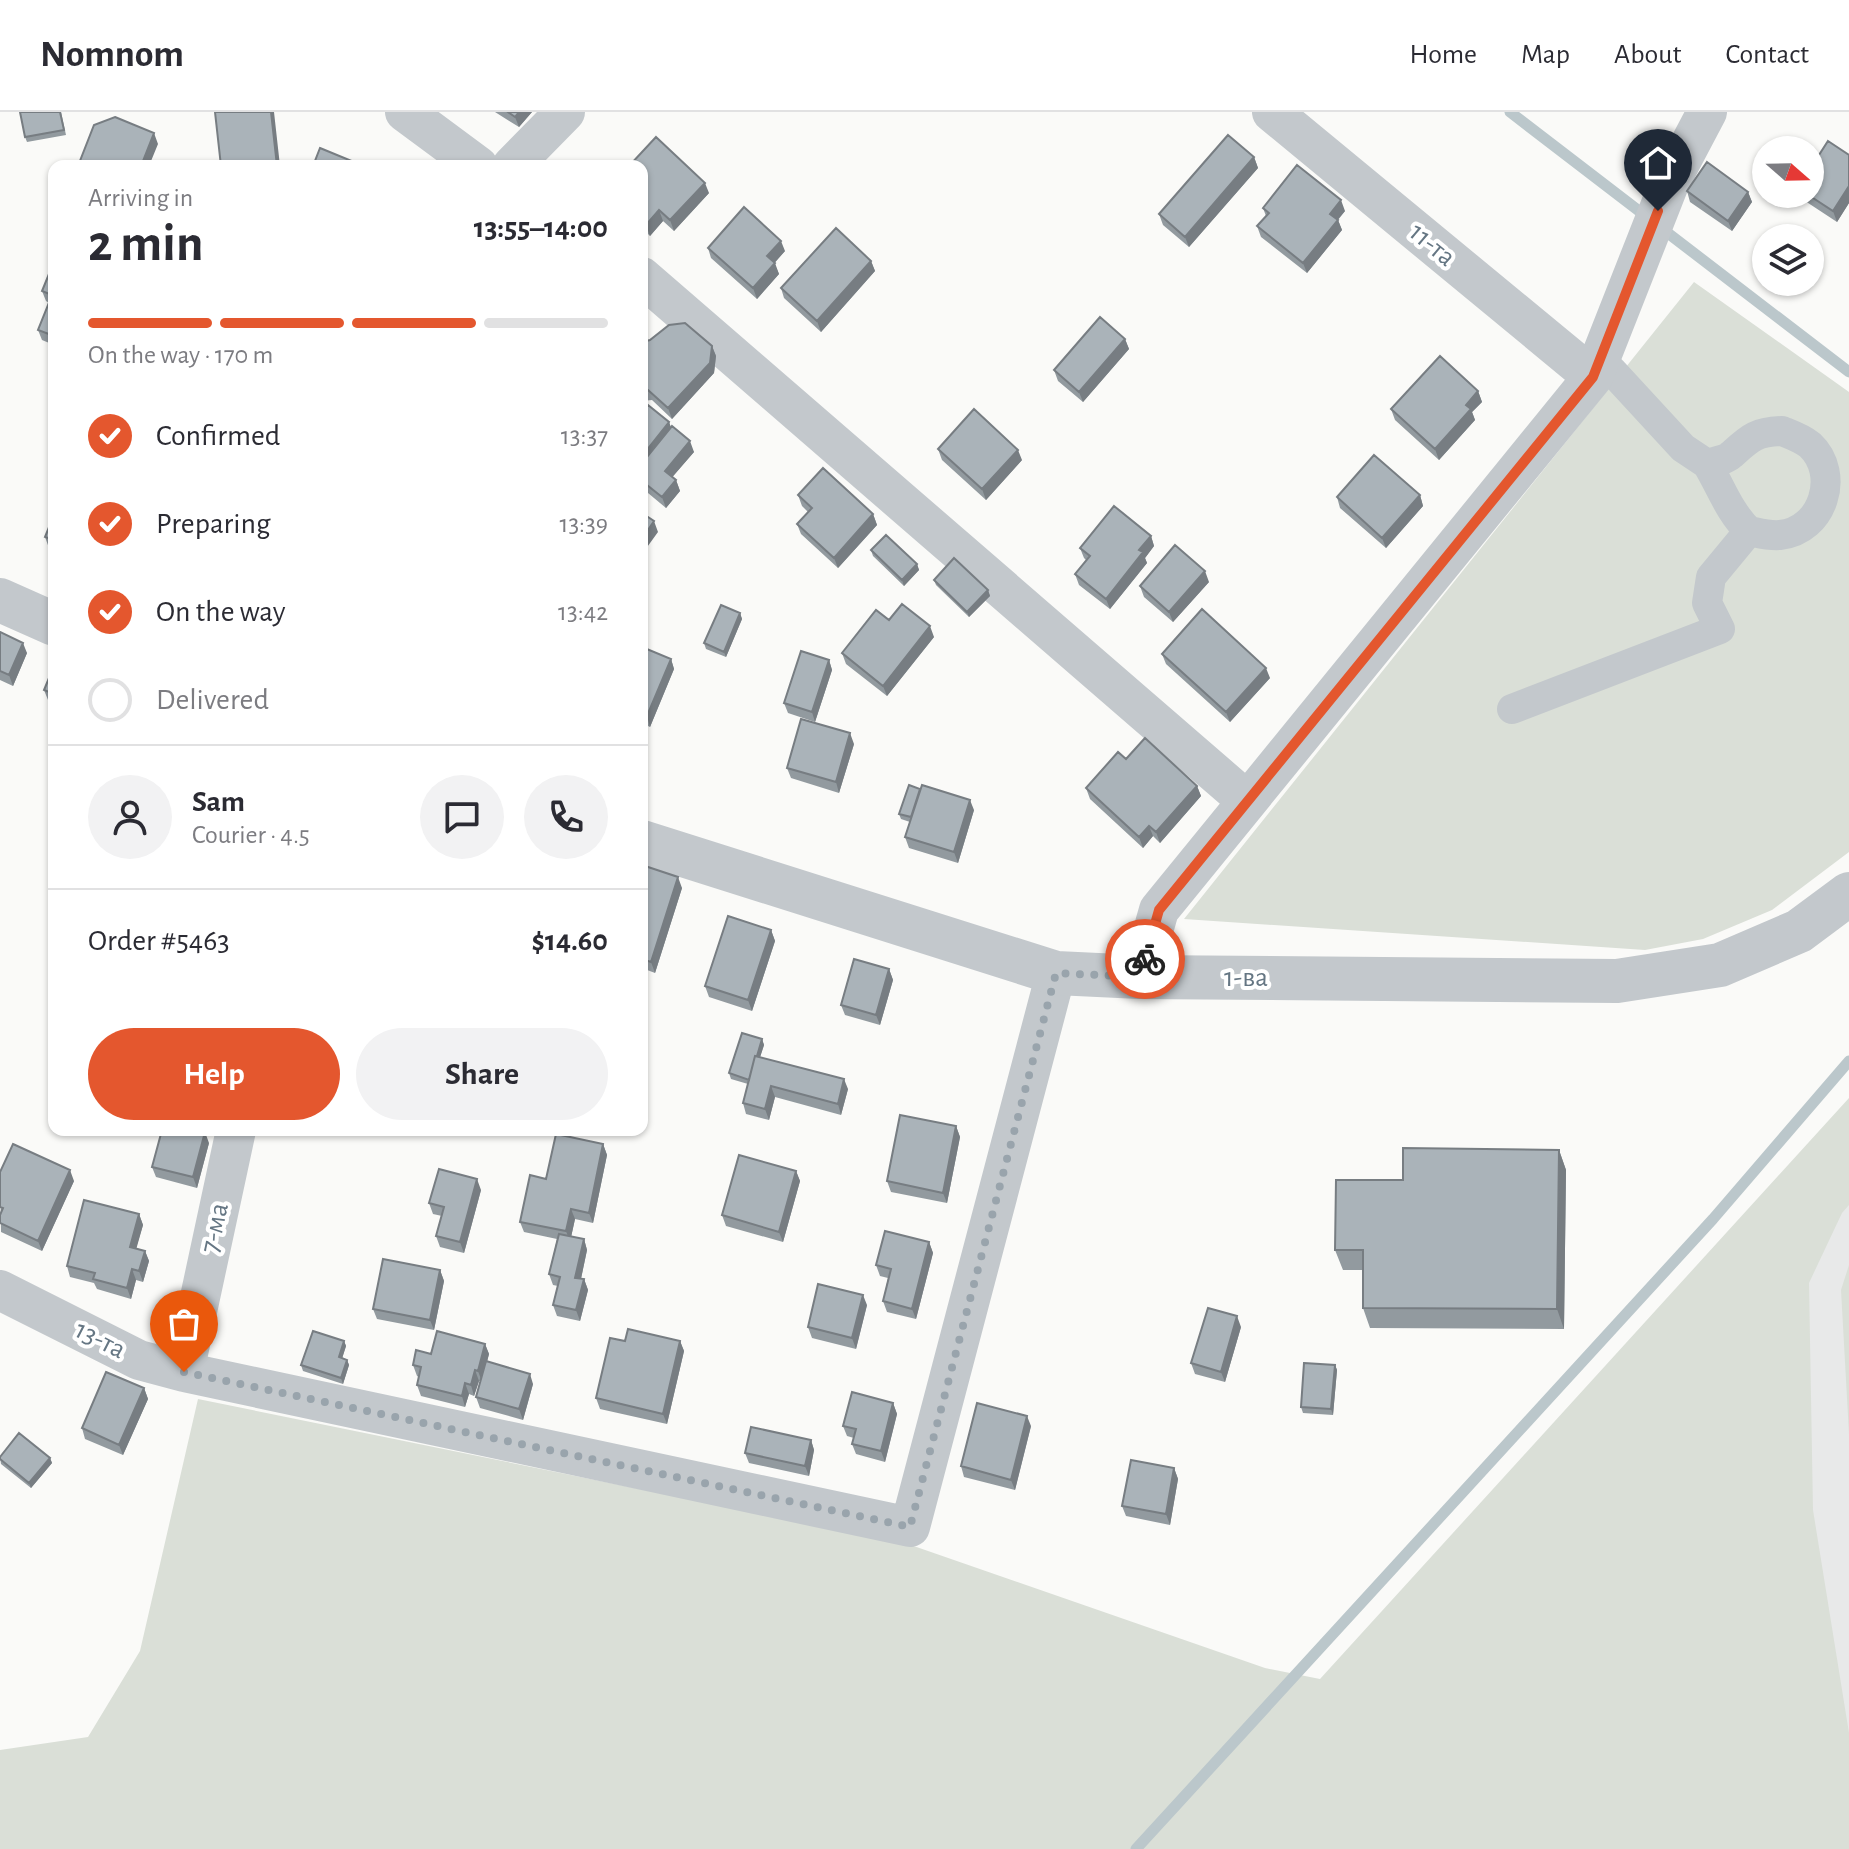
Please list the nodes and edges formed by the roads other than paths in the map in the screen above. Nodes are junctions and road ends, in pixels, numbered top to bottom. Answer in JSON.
{"nodes":[{"id":1,"x":405,"y":112,"type":"edge"},
{"id":2,"x":565,"y":112,"type":"edge"},
{"id":3,"x":1272,"y":112,"type":"edge"},
{"id":4,"x":1707,"y":112,"type":"edge"},
{"id":5,"x":470,"y":160,"type":"edge"},
{"id":6,"x":518,"y":160,"type":"edge"},
{"id":7,"x":648,"y":282,"type":"edge"},
{"id":8,"x":1593,"y":377,"type":"junction"},
{"id":9,"x":1707,"y":464,"type":"junction"},
{"id":10,"x":1749,"y":531,"type":"junction"},
{"id":11,"x":0,"y":600,"type":"edge"},
{"id":12,"x":48,"y":621,"type":"edge"},
{"id":13,"x":1512,"y":709,"type":"dead end"},
{"id":14,"x":1246,"y":800,"type":"junction"},
{"id":15,"x":648,"y":844,"type":"edge"},
{"id":16,"x":1849,"y":894,"type":"edge"},
{"id":17,"x":1056,"y":973,"type":"junction"},
{"id":18,"x":1140,"y":977,"type":"junction"},
{"id":19,"x":235,"y":1136,"type":"edge"},
{"id":20,"x":0,"y":1290,"type":"edge"},
{"id":21,"x":184,"y":1372,"type":"junction"}],
"edges":[{"from":1,"to":5,"type":"street"},
{"from":2,"to":6,"type":"street"},
{"from":3,"to":8,"type":"street","name":"11-та"},
{"from":4,"to":8,"type":"street"},
{"from":7,"to":14,"type":"street"},
{"from":8,"to":9,"type":"street"},
{"from":8,"to":14,"type":"street"},
{"from":9,"to":10,"type":"street"},
{"from":9,"to":10,"type":"street"},
{"from":10,"to":13,"type":"street"},
{"from":11,"to":12,"type":"street"},
{"from":14,"to":18,"type":"street"},
{"from":15,"to":17,"type":"street","name":"1-ва"},
{"from":16,"to":18,"type":"street","name":"1-ва"},
{"from":17,"to":18,"type":"street","name":"1-ва"},
{"from":17,"to":21,"type":"street","name":"13-та"},
{"from":19,"to":21,"type":"street","name":"7-ма"},
{"from":20,"to":21,"type":"street","name":"13-та"}]}
